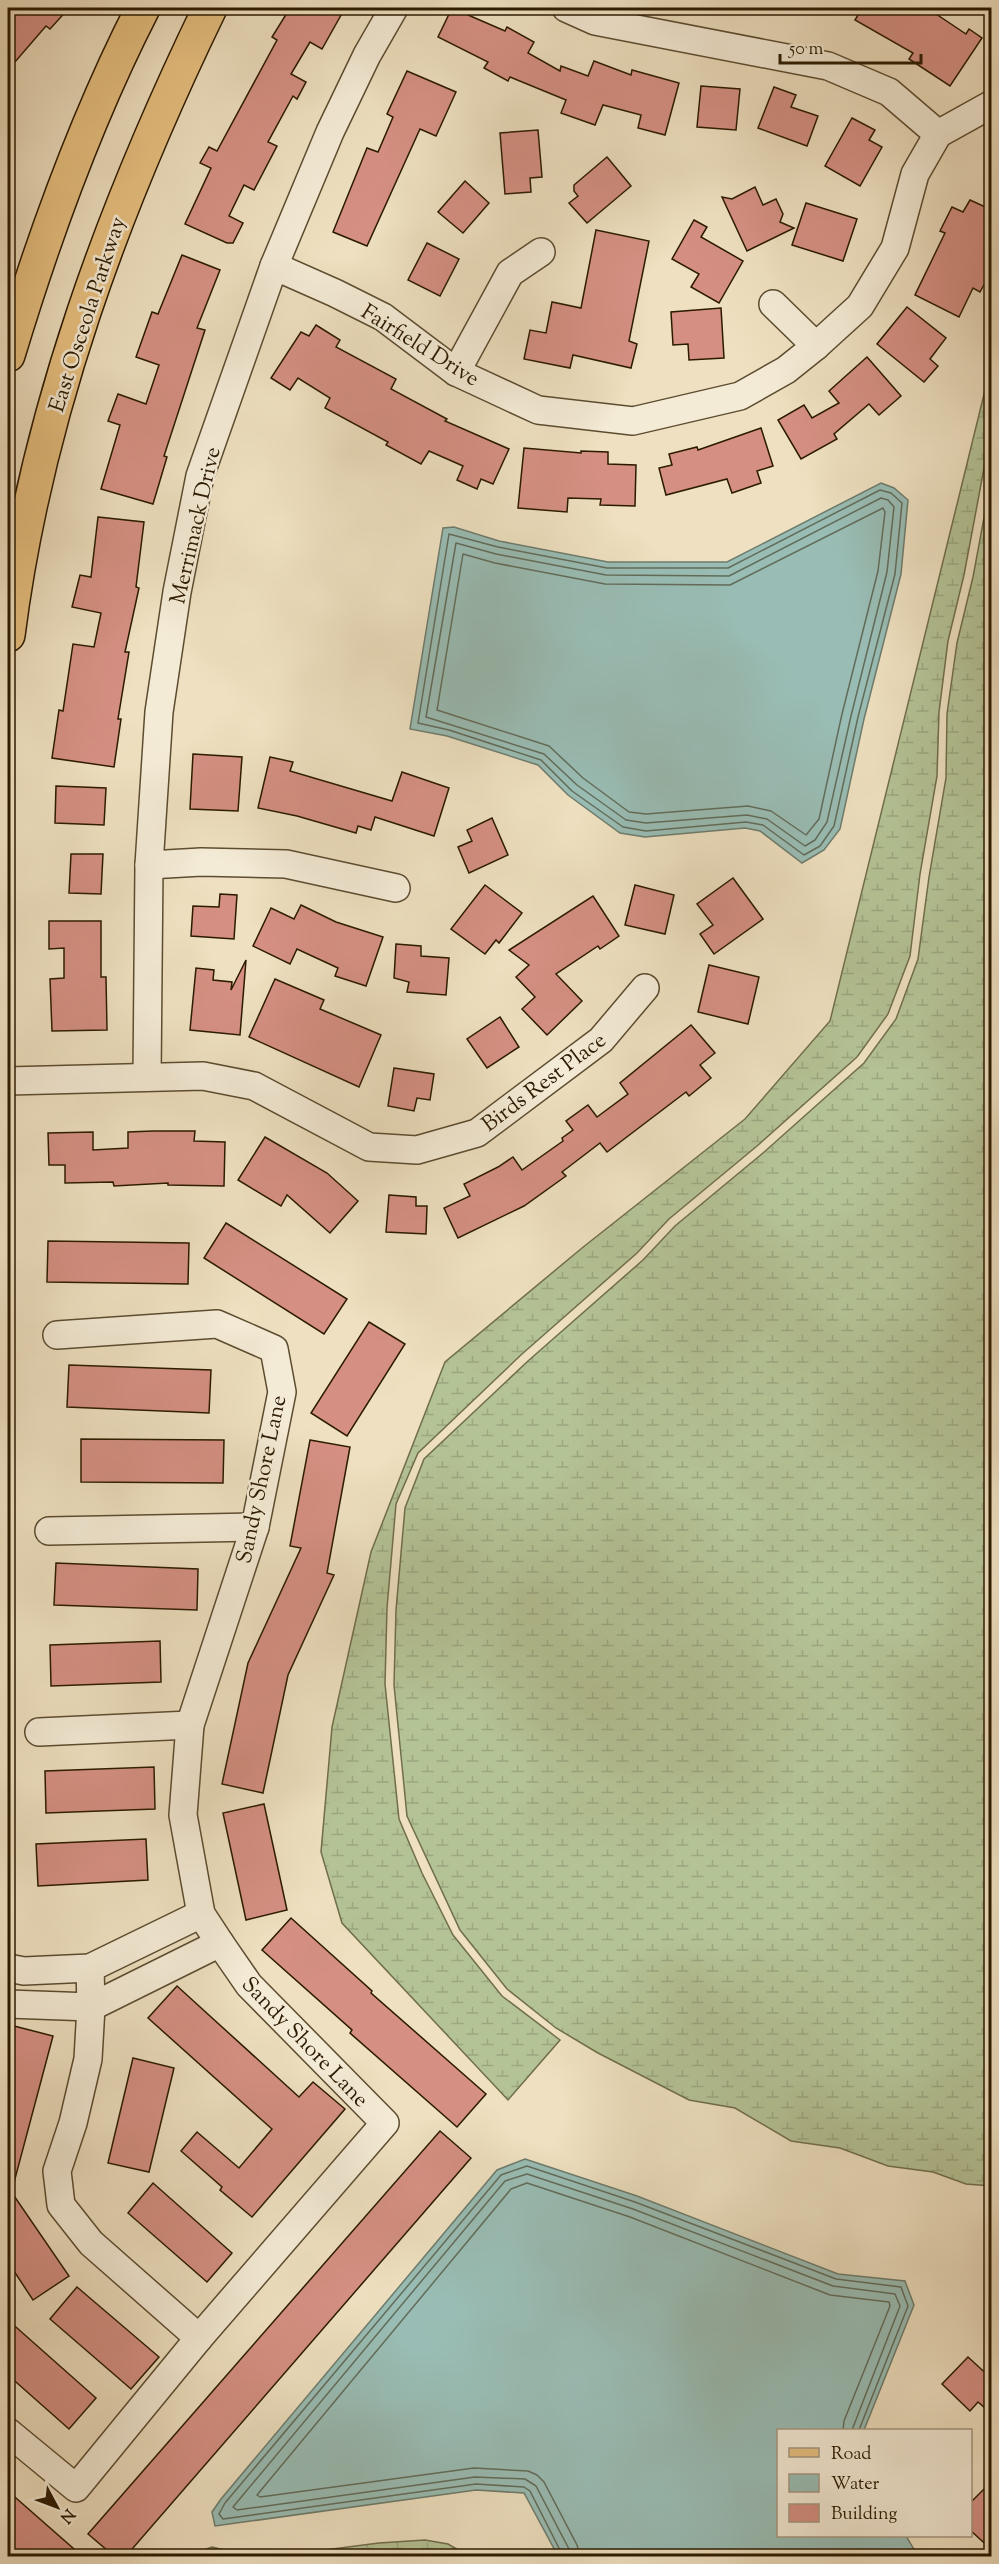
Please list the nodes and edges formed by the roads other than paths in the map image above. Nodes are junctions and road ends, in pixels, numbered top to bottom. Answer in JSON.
{"nodes":[{"id":1,"x":143,"y":8,"type":"edge"},
{"id":2,"x":210,"y":8,"type":"edge"},
{"id":3,"x":394,"y":8,"type":"edge"},
{"id":4,"x":566,"y":8,"type":"edge"},
{"id":5,"x":992,"y":104,"type":"edge"},
{"id":6,"x":938,"y":134,"type":"junction"},
{"id":7,"x":541,"y":252,"type":"dead end"},
{"id":8,"x":274,"y":266,"type":"junction"},
{"id":9,"x":773,"y":304,"type":"dead end"},
{"id":10,"x":816,"y":346,"type":"junction"},
{"id":11,"x":8,"y":355,"type":"edge"},
{"id":12,"x":456,"y":372,"type":"junction"},
{"id":13,"x":8,"y":635,"type":"edge"},
{"id":14,"x":149,"y":865,"type":"junction"},
{"id":15,"x":396,"y":888,"type":"dead end"},
{"id":16,"x":645,"y":988,"type":"dead end"},
{"id":17,"x":147,"y":1077,"type":"junction"},
{"id":18,"x":8,"y":1081,"type":"edge"},
{"id":19,"x":57,"y":1335,"type":"dead end"},
{"id":20,"x":255,"y":1527,"type":"junction"},
{"id":21,"x":49,"y":1531,"type":"dead end"},
{"id":22,"x":190,"y":1725,"type":"junction"},
{"id":23,"x":39,"y":1732,"type":"dead end"},
{"id":24,"x":201,"y":1914,"type":"junction"},
{"id":25,"x":220,"y":1943,"type":"junction"},
{"id":26,"x":8,"y":1968,"type":"edge"},
{"id":27,"x":90,"y":1968,"type":"junction"},
{"id":28,"x":8,"y":2004,"type":"edge"},
{"id":29,"x":92,"y":2007,"type":"junction"},
{"id":30,"x":200,"y":2338,"type":"junction"},
{"id":31,"x":8,"y":2432,"type":"edge"}],
"edges":[{"from":1,"to":11,"type":"main road"},
{"from":2,"to":13,"type":"main road","name":"East Osceola Parkway"},
{"from":3,"to":8,"type":"street","name":"Merrimack Drive"},
{"from":4,"to":6,"type":"street"},
{"from":5,"to":6,"type":"street"},
{"from":6,"to":10,"type":"street","name":"Fairfield Drive"},
{"from":7,"to":12,"type":"street"},
{"from":8,"to":12,"type":"street","name":"Fairfield Drive"},
{"from":8,"to":14,"type":"street","name":"Merrimack Drive"},
{"from":9,"to":10,"type":"street"},
{"from":10,"to":12,"type":"street","name":"Fairfield Drive"},
{"from":14,"to":15,"type":"street"},
{"from":14,"to":17,"type":"street","name":"Merrimack Drive"},
{"from":16,"to":17,"type":"street","name":"Birds Rest Place"},
{"from":17,"to":18,"type":"street","name":"Birds Rest Place"},
{"from":19,"to":20,"type":"street","name":"Sandy Shore Lane"},
{"from":20,"to":21,"type":"street"},
{"from":20,"to":22,"type":"street","name":"Sandy Shore Lane"},
{"from":22,"to":23,"type":"street"},
{"from":22,"to":24,"type":"street","name":"Sandy Shore Lane"},
{"from":24,"to":25,"type":"street","name":"Sandy Shore Lane"},
{"from":24,"to":27,"type":"street"},
{"from":25,"to":29,"type":"street"},
{"from":25,"to":30,"type":"street","name":"Sandy Shore Lane"},
{"from":26,"to":27,"type":"street"},
{"from":27,"to":29,"type":"street"},
{"from":28,"to":29,"type":"street"},
{"from":29,"to":30,"type":"street"},
{"from":30,"to":31,"type":"street","name":"Sandy Shore Lane"}]}
